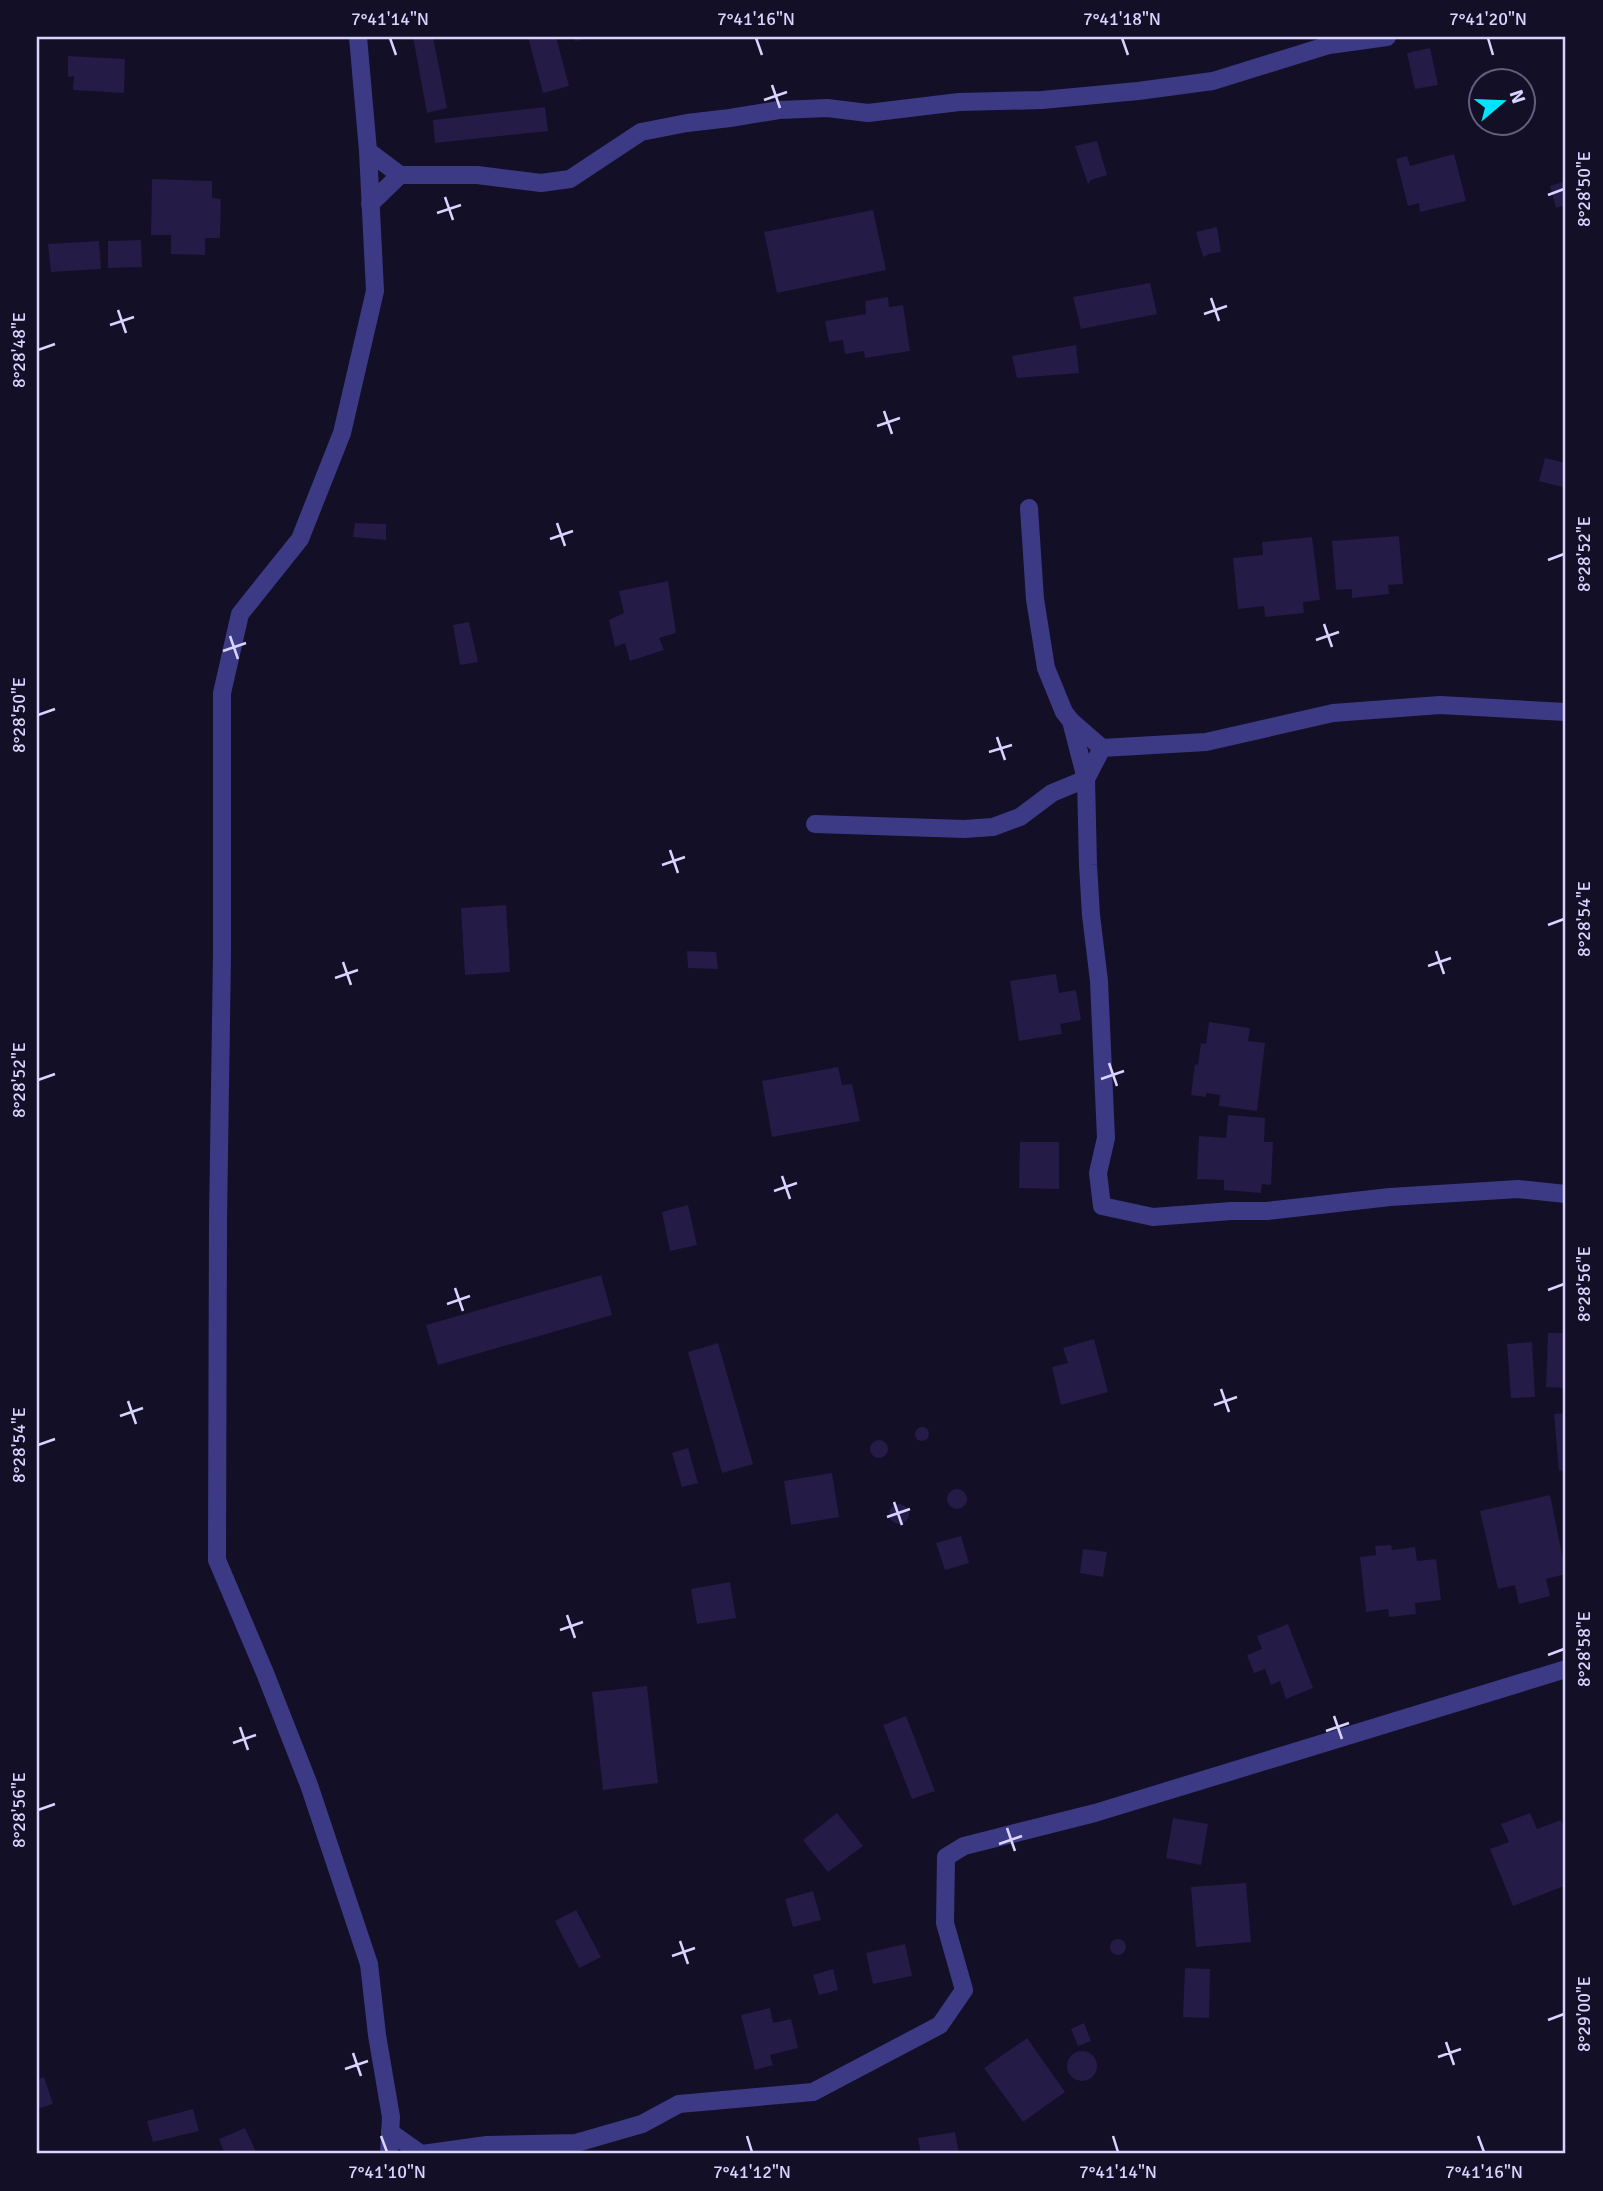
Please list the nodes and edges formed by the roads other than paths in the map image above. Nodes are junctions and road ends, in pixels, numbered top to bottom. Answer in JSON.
{"nodes":[{"id":1,"x":358,"y":37,"type":"edge"},
{"id":2,"x":1387,"y":37,"type":"edge"},
{"id":3,"x":368,"y":151,"type":"junction"},
{"id":4,"x":400,"y":175,"type":"junction"},
{"id":5,"x":370,"y":204,"type":"junction"},
{"id":6,"x":1029,"y":508,"type":"dead end"},
{"id":7,"x":1566,"y":712,"type":"edge"},
{"id":8,"x":1072,"y":721,"type":"junction"},
{"id":9,"x":1102,"y":748,"type":"junction"},
{"id":10,"x":1086,"y":779,"type":"junction"},
{"id":11,"x":815,"y":824,"type":"dead end"},
{"id":12,"x":1566,"y":1194,"type":"edge"},
{"id":13,"x":1566,"y":1668,"type":"edge"},
{"id":14,"x":390,"y":2132,"type":"junction"},
{"id":15,"x":389,"y":2154,"type":"edge"},
{"id":16,"x":422,"y":2154,"type":"edge"}],
"edges":[{"from":1,"to":3,"type":"street"},
{"from":2,"to":4,"type":"street"},
{"from":3,"to":4,"type":"street"},
{"from":3,"to":5,"type":"street"},
{"from":4,"to":5,"type":"street"},
{"from":5,"to":14,"type":"street"},
{"from":6,"to":8,"type":"street"},
{"from":7,"to":9,"type":"street"},
{"from":8,"to":9,"type":"street"},
{"from":8,"to":10,"type":"street"},
{"from":9,"to":10,"type":"street"},
{"from":10,"to":11,"type":"street"},
{"from":10,"to":12,"type":"street"},
{"from":13,"to":16,"type":"street"},
{"from":14,"to":15,"type":"street"},
{"from":14,"to":16,"type":"street"}]}
